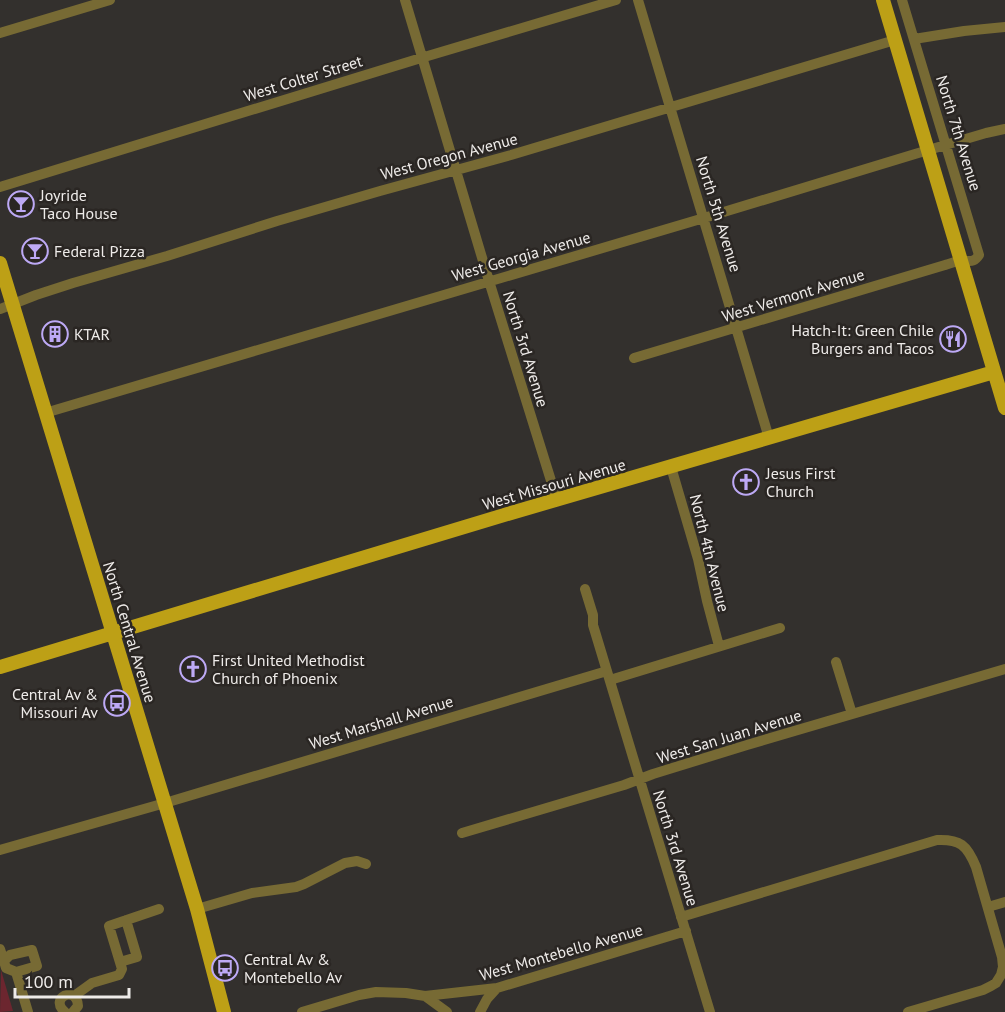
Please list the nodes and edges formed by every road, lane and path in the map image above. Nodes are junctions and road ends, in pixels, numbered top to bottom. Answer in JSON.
{"nodes":[{"id":1,"x":110,"y":0,"type":"edge"},
{"id":2,"x":405,"y":0,"type":"edge"},
{"id":3,"x":616,"y":0,"type":"edge"},
{"id":4,"x":638,"y":0,"type":"edge"},
{"id":5,"x":884,"y":0,"type":"edge"},
{"id":6,"x":902,"y":0,"type":"edge"},
{"id":7,"x":1005,"y":27,"type":"edge"},
{"id":8,"x":0,"y":33,"type":"edge"},
{"id":9,"x":914,"y":39,"type":"junction"},
{"id":10,"x":896,"y":40,"type":"junction"},
{"id":11,"x":421,"y":58,"type":"junction"},
{"id":12,"x":670,"y":107,"type":"junction"},
{"id":13,"x":1005,"y":129,"type":"edge"},
{"id":14,"x":946,"y":145,"type":"junction"},
{"id":15,"x":927,"y":150,"type":"junction"},
{"id":16,"x":456,"y":170,"type":"junction"},
{"id":17,"x":0,"y":187,"type":"edge"},
{"id":18,"x":704,"y":218,"type":"junction"},
{"id":19,"x":961,"y":261,"type":"junction"},
{"id":20,"x":0,"y":263,"type":"edge"},
{"id":21,"x":489,"y":281,"type":"junction"},
{"id":22,"x":6,"y":307,"type":"edge"},
{"id":23,"x":737,"y":327,"type":"junction"},
{"id":24,"x":634,"y":358,"type":"dead end"},
{"id":25,"x":1000,"y":371,"type":"edge"},
{"id":26,"x":1005,"y":408,"type":"edge"},
{"id":27,"x":45,"y":413,"type":"junction"},
{"id":28,"x":769,"y":438,"type":"junction"},
{"id":29,"x":671,"y":467,"type":"junction"},
{"id":30,"x":557,"y":500,"type":"junction"},
{"id":31,"x":585,"y":589,"type":"dead end"},
{"id":32,"x":780,"y":628,"type":"dead end"},
{"id":33,"x":114,"y":633,"type":"junction"},
{"id":34,"x":719,"y":646,"type":"junction"},
{"id":35,"x":836,"y":662,"type":"dead end"},
{"id":36,"x":0,"y":667,"type":"edge"},
{"id":37,"x":1005,"y":669,"type":"edge"},
{"id":38,"x":608,"y":676,"type":"junction"},
{"id":39,"x":852,"y":714,"type":"junction"},
{"id":40,"x":639,"y":779,"type":"junction"},
{"id":41,"x":165,"y":803,"type":"junction"},
{"id":42,"x":462,"y":833,"type":"dead end"},
{"id":43,"x":0,"y":850,"type":"edge"},
{"id":44,"x":366,"y":864,"type":"dead end"},
{"id":45,"x":1005,"y":902,"type":"edge"},
{"id":46,"x":988,"y":907,"type":"junction"},
{"id":47,"x":159,"y":909,"type":"dead end"},
{"id":48,"x":197,"y":909,"type":"junction"},
{"id":49,"x":681,"y":917,"type":"junction"},
{"id":50,"x":126,"y":920,"type":"junction"},
{"id":51,"x":686,"y":931,"type":"junction"},
{"id":52,"x":0,"y":949,"type":"edge"},
{"id":53,"x":4,"y":961,"type":"junction"},
{"id":54,"x":120,"y":962,"type":"junction"},
{"id":55,"x":16,"y":972,"type":"junction"},
{"id":56,"x":497,"y":988,"type":"junction"},
{"id":57,"x":74,"y":996,"type":"junction"},
{"id":58,"x":424,"y":996,"type":"junction"},
{"id":59,"x":63,"y":1011,"type":"edge"},
{"id":60,"x":28,"y":1012,"type":"edge"},
{"id":61,"x":225,"y":1012,"type":"edge"},
{"id":62,"x":303,"y":1012,"type":"edge"},
{"id":63,"x":447,"y":1012,"type":"edge"},
{"id":64,"x":480,"y":1012,"type":"edge"},
{"id":65,"x":710,"y":1012,"type":"edge"},
{"id":66,"x":908,"y":1012,"type":"edge"}],
"edges":[{"from":1,"to":8,"type":"street"},
{"from":2,"to":11,"type":"street","name":"North 3rd Avenue"},
{"from":3,"to":11,"type":"street","name":"West Colter Street"},
{"from":4,"to":12,"type":"street","name":"North 5th Avenue"},
{"from":5,"to":10,"type":"main road","name":"North 7th Avenue"},
{"from":6,"to":9,"type":"street","name":"North 7th Avenue"},
{"from":7,"to":9,"type":"street"},
{"from":9,"to":14,"type":"street","name":"North 7th Avenue"},
{"from":10,"to":12,"type":"street","name":"West Oregon Avenue"},
{"from":10,"to":15,"type":"main road","name":"North 7th Avenue"},
{"from":11,"to":16,"type":"street","name":"North 3rd Avenue"},
{"from":11,"to":17,"type":"street","name":"West Colter Street"},
{"from":12,"to":16,"type":"street","name":"West Oregon Avenue"},
{"from":12,"to":18,"type":"street","name":"North 5th Avenue"},
{"from":13,"to":14,"type":"street","name":"West Georgia Avenue"},
{"from":14,"to":15,"type":"street","name":"West Georgia Avenue"},
{"from":14,"to":19,"type":"street","name":"North 7th Avenue"},
{"from":15,"to":18,"type":"street","name":"West Georgia Avenue"},
{"from":15,"to":19,"type":"main road","name":"North 7th Avenue"},
{"from":16,"to":21,"type":"street","name":"North 3rd Avenue"},
{"from":16,"to":22,"type":"street","name":"West Oregon Avenue"},
{"from":18,"to":21,"type":"street","name":"West Georgia Avenue"},
{"from":18,"to":23,"type":"street","name":"North 5th Avenue"},
{"from":19,"to":23,"type":"street","name":"West Vermont Avenue"},
{"from":19,"to":25,"type":"main road","name":"North 7th Avenue"},
{"from":20,"to":22,"type":"main road","name":"North Central Avenue"},
{"from":21,"to":27,"type":"street","name":"West Georgia Avenue"},
{"from":21,"to":30,"type":"street","name":"North 3rd Avenue"},
{"from":22,"to":27,"type":"main road","name":"North Central Avenue"},
{"from":23,"to":24,"type":"street","name":"West Vermont Avenue"},
{"from":23,"to":28,"type":"street","name":"North 5th Avenue"},
{"from":25,"to":26,"type":"main road","name":"North 7th Avenue"},
{"from":25,"to":28,"type":"main road","name":"West Missouri Avenue"},
{"from":27,"to":33,"type":"main road","name":"North Central Avenue"},
{"from":28,"to":29,"type":"main road","name":"West Missouri Avenue"},
{"from":29,"to":30,"type":"main road","name":"West Missouri Avenue"},
{"from":29,"to":34,"type":"street","name":"North 4th Avenue"},
{"from":30,"to":33,"type":"main road","name":"West Missouri Avenue"},
{"from":31,"to":38,"type":"street","name":"North 3rd Avenue"},
{"from":32,"to":34,"type":"street","name":"West Marshall Avenue"},
{"from":33,"to":36,"type":"main road","name":"West Missouri Avenue"},
{"from":33,"to":41,"type":"main road","name":"North Central Avenue"},
{"from":34,"to":38,"type":"street","name":"West Marshall Avenue"},
{"from":35,"to":39,"type":"street"},
{"from":37,"to":39,"type":"street","name":"West San Juan Avenue"},
{"from":38,"to":40,"type":"street","name":"North 3rd Avenue"},
{"from":38,"to":41,"type":"street","name":"West Marshall Avenue"},
{"from":39,"to":40,"type":"street","name":"West San Juan Avenue"},
{"from":40,"to":42,"type":"street","name":"West San Juan Avenue"},
{"from":40,"to":49,"type":"street","name":"North 3rd Avenue"},
{"from":41,"to":43,"type":"street","name":"West Marshall Avenue"},
{"from":41,"to":48,"type":"main road","name":"North Central Avenue"},
{"from":44,"to":48,"type":"street"},
{"from":45,"to":46,"type":"street"},
{"from":46,"to":49,"type":"street"},
{"from":46,"to":66,"type":"street"},
{"from":47,"to":50,"type":"street"},
{"from":48,"to":61,"type":"main road","name":"North Central Avenue"},
{"from":49,"to":51,"type":"street","name":"North 3rd Avenue"},
{"from":50,"to":54,"type":"street"},
{"from":50,"to":54,"type":"street"},
{"from":51,"to":56,"type":"street","name":"West Montebello Avenue"},
{"from":51,"to":65,"type":"street","name":"North 3rd Avenue"},
{"from":52,"to":53,"type":"street"},
{"from":53,"to":55,"type":"street"},
{"from":53,"to":55,"type":"street"},
{"from":54,"to":57,"type":"street"},
{"from":55,"to":60,"type":"street"},
{"from":56,"to":58,"type":"street","name":"West Montebello Avenue"},
{"from":56,"to":64,"type":"street"},
{"from":57,"to":59,"type":"street"},
{"from":57,"to":59,"type":"street"},
{"from":58,"to":62,"type":"street","name":"West Montebello Avenue"},
{"from":58,"to":63,"type":"street"}]}
